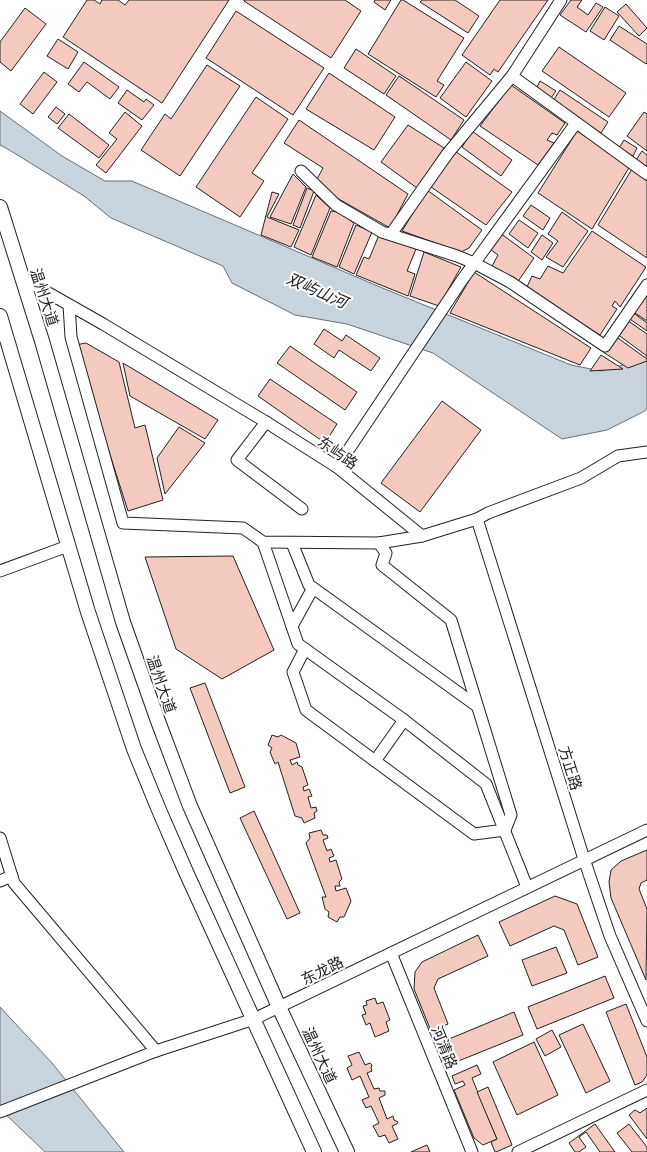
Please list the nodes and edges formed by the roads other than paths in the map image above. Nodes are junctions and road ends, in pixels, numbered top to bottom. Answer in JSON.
{"nodes":[{"id":1,"x":561,"y":0,"type":"edge"},
{"id":2,"x":512,"y":76,"type":"junction"},
{"id":3,"x":576,"y":123,"type":"junction"},
{"id":4,"x":301,"y":171,"type":"dead end"},
{"id":5,"x":647,"y":174,"type":"edge"},
{"id":6,"x":0,"y":207,"type":"edge"},
{"id":7,"x":390,"y":234,"type":"junction"},
{"id":8,"x":474,"y":263,"type":"junction"},
{"id":9,"x":22,"y":278,"type":"junction"},
{"id":10,"x":647,"y":285,"type":"edge"},
{"id":11,"x":69,"y":305,"type":"junction"},
{"id":12,"x":0,"y":316,"type":"edge"},
{"id":13,"x":266,"y":422,"type":"junction"},
{"id":14,"x":647,"y":452,"type":"edge"},
{"id":15,"x":337,"y":467,"type":"junction"},
{"id":16,"x":302,"y":509,"type":"dead end"},
{"id":17,"x":477,"y":519,"type":"junction"},
{"id":18,"x":422,"y":536,"type":"junction"},
{"id":19,"x":263,"y":542,"type":"junction"},
{"id":20,"x":292,"y":543,"type":"junction"},
{"id":21,"x":379,"y":543,"type":"junction"},
{"id":22,"x":68,"y":546,"type":"junction"},
{"id":23,"x":0,"y":571,"type":"edge"},
{"id":24,"x":313,"y":588,"type":"junction"},
{"id":25,"x":292,"y":626,"type":"junction"},
{"id":26,"x":305,"y":649,"type":"junction"},
{"id":27,"x":477,"y":706,"type":"junction"},
{"id":28,"x":404,"y":720,"type":"junction"},
{"id":29,"x":375,"y":761,"type":"junction"},
{"id":30,"x":505,"y":830,"type":"junction"},
{"id":31,"x":647,"y":830,"type":"edge"},
{"id":32,"x":0,"y":838,"type":"edge"},
{"id":33,"x":584,"y":859,"type":"junction"},
{"id":34,"x":12,"y":876,"type":"junction"},
{"id":35,"x":0,"y":881,"type":"edge"},
{"id":36,"x":528,"y":887,"type":"junction"},
{"id":37,"x":391,"y":953,"type":"junction"},
{"id":38,"x":279,"y":1007,"type":"junction"},
{"id":39,"x":254,"y":1020,"type":"junction"},
{"id":40,"x":647,"y":1021,"type":"edge"},
{"id":41,"x":156,"y":1051,"type":"junction"},
{"id":42,"x":647,"y":1090,"type":"edge"},
{"id":43,"x":0,"y":1112,"type":"edge"},
{"id":44,"x":534,"y":1149,"type":"edge"},
{"id":45,"x":314,"y":1152,"type":"edge"},
{"id":46,"x":347,"y":1152,"type":"edge"},
{"id":47,"x":472,"y":1152,"type":"edge"},
{"id":48,"x":518,"y":1152,"type":"edge"}],
"edges":[{"from":1,"to":2,"type":"street"},
{"from":2,"to":3,"type":"street"},
{"from":2,"to":7,"type":"street"},
{"from":3,"to":5,"type":"street"},
{"from":3,"to":8,"type":"street"},
{"from":4,"to":7,"type":"street"},
{"from":6,"to":9,"type":"main road","name":"温州大道"},
{"from":7,"to":8,"type":"street"},
{"from":8,"to":10,"type":"street"},
{"from":8,"to":15,"type":"street"},
{"from":9,"to":11,"type":"street","name":"东屿路"},
{"from":9,"to":38,"type":"main road","name":"温州大道"},
{"from":11,"to":13,"type":"street","name":"东屿路"},
{"from":11,"to":19,"type":"street"},
{"from":12,"to":22,"type":"main road"},
{"from":13,"to":15,"type":"street","name":"东屿路"},
{"from":13,"to":16,"type":"street"},
{"from":14,"to":17,"type":"street"},
{"from":15,"to":18,"type":"street","name":"东屿路"},
{"from":17,"to":18,"type":"street"},
{"from":17,"to":33,"type":"street","name":"方正路"},
{"from":18,"to":21,"type":"street"},
{"from":19,"to":20,"type":"street"},
{"from":19,"to":25,"type":"street"},
{"from":20,"to":21,"type":"street"},
{"from":20,"to":24,"type":"street"},
{"from":21,"to":27,"type":"street"},
{"from":22,"to":23,"type":"street"},
{"from":22,"to":39,"type":"main road"},
{"from":24,"to":25,"type":"street"},
{"from":24,"to":27,"type":"street"},
{"from":25,"to":26,"type":"street"},
{"from":26,"to":28,"type":"street"},
{"from":26,"to":29,"type":"street"},
{"from":27,"to":30,"type":"street"},
{"from":28,"to":29,"type":"street"},
{"from":28,"to":30,"type":"street"},
{"from":29,"to":30,"type":"street"},
{"from":30,"to":36,"type":"street"},
{"from":31,"to":33,"type":"street","name":"东龙路"},
{"from":32,"to":34,"type":"street"},
{"from":33,"to":36,"type":"street","name":"东龙路"},
{"from":33,"to":40,"type":"street","name":"方正路"},
{"from":34,"to":35,"type":"street"},
{"from":34,"to":41,"type":"street"},
{"from":36,"to":37,"type":"street","name":"东龙路"},
{"from":37,"to":38,"type":"street","name":"东龙路"},
{"from":37,"to":47,"type":"street","name":"河清路"},
{"from":38,"to":39,"type":"street","name":"东龙路"},
{"from":38,"to":46,"type":"main road","name":"温州大道"},
{"from":39,"to":41,"type":"street","name":"东龙路"},
{"from":39,"to":45,"type":"main road"},
{"from":41,"to":43,"type":"street","name":"东龙路"},
{"from":42,"to":44,"type":"street"},
{"from":44,"to":48,"type":"street"}]}
